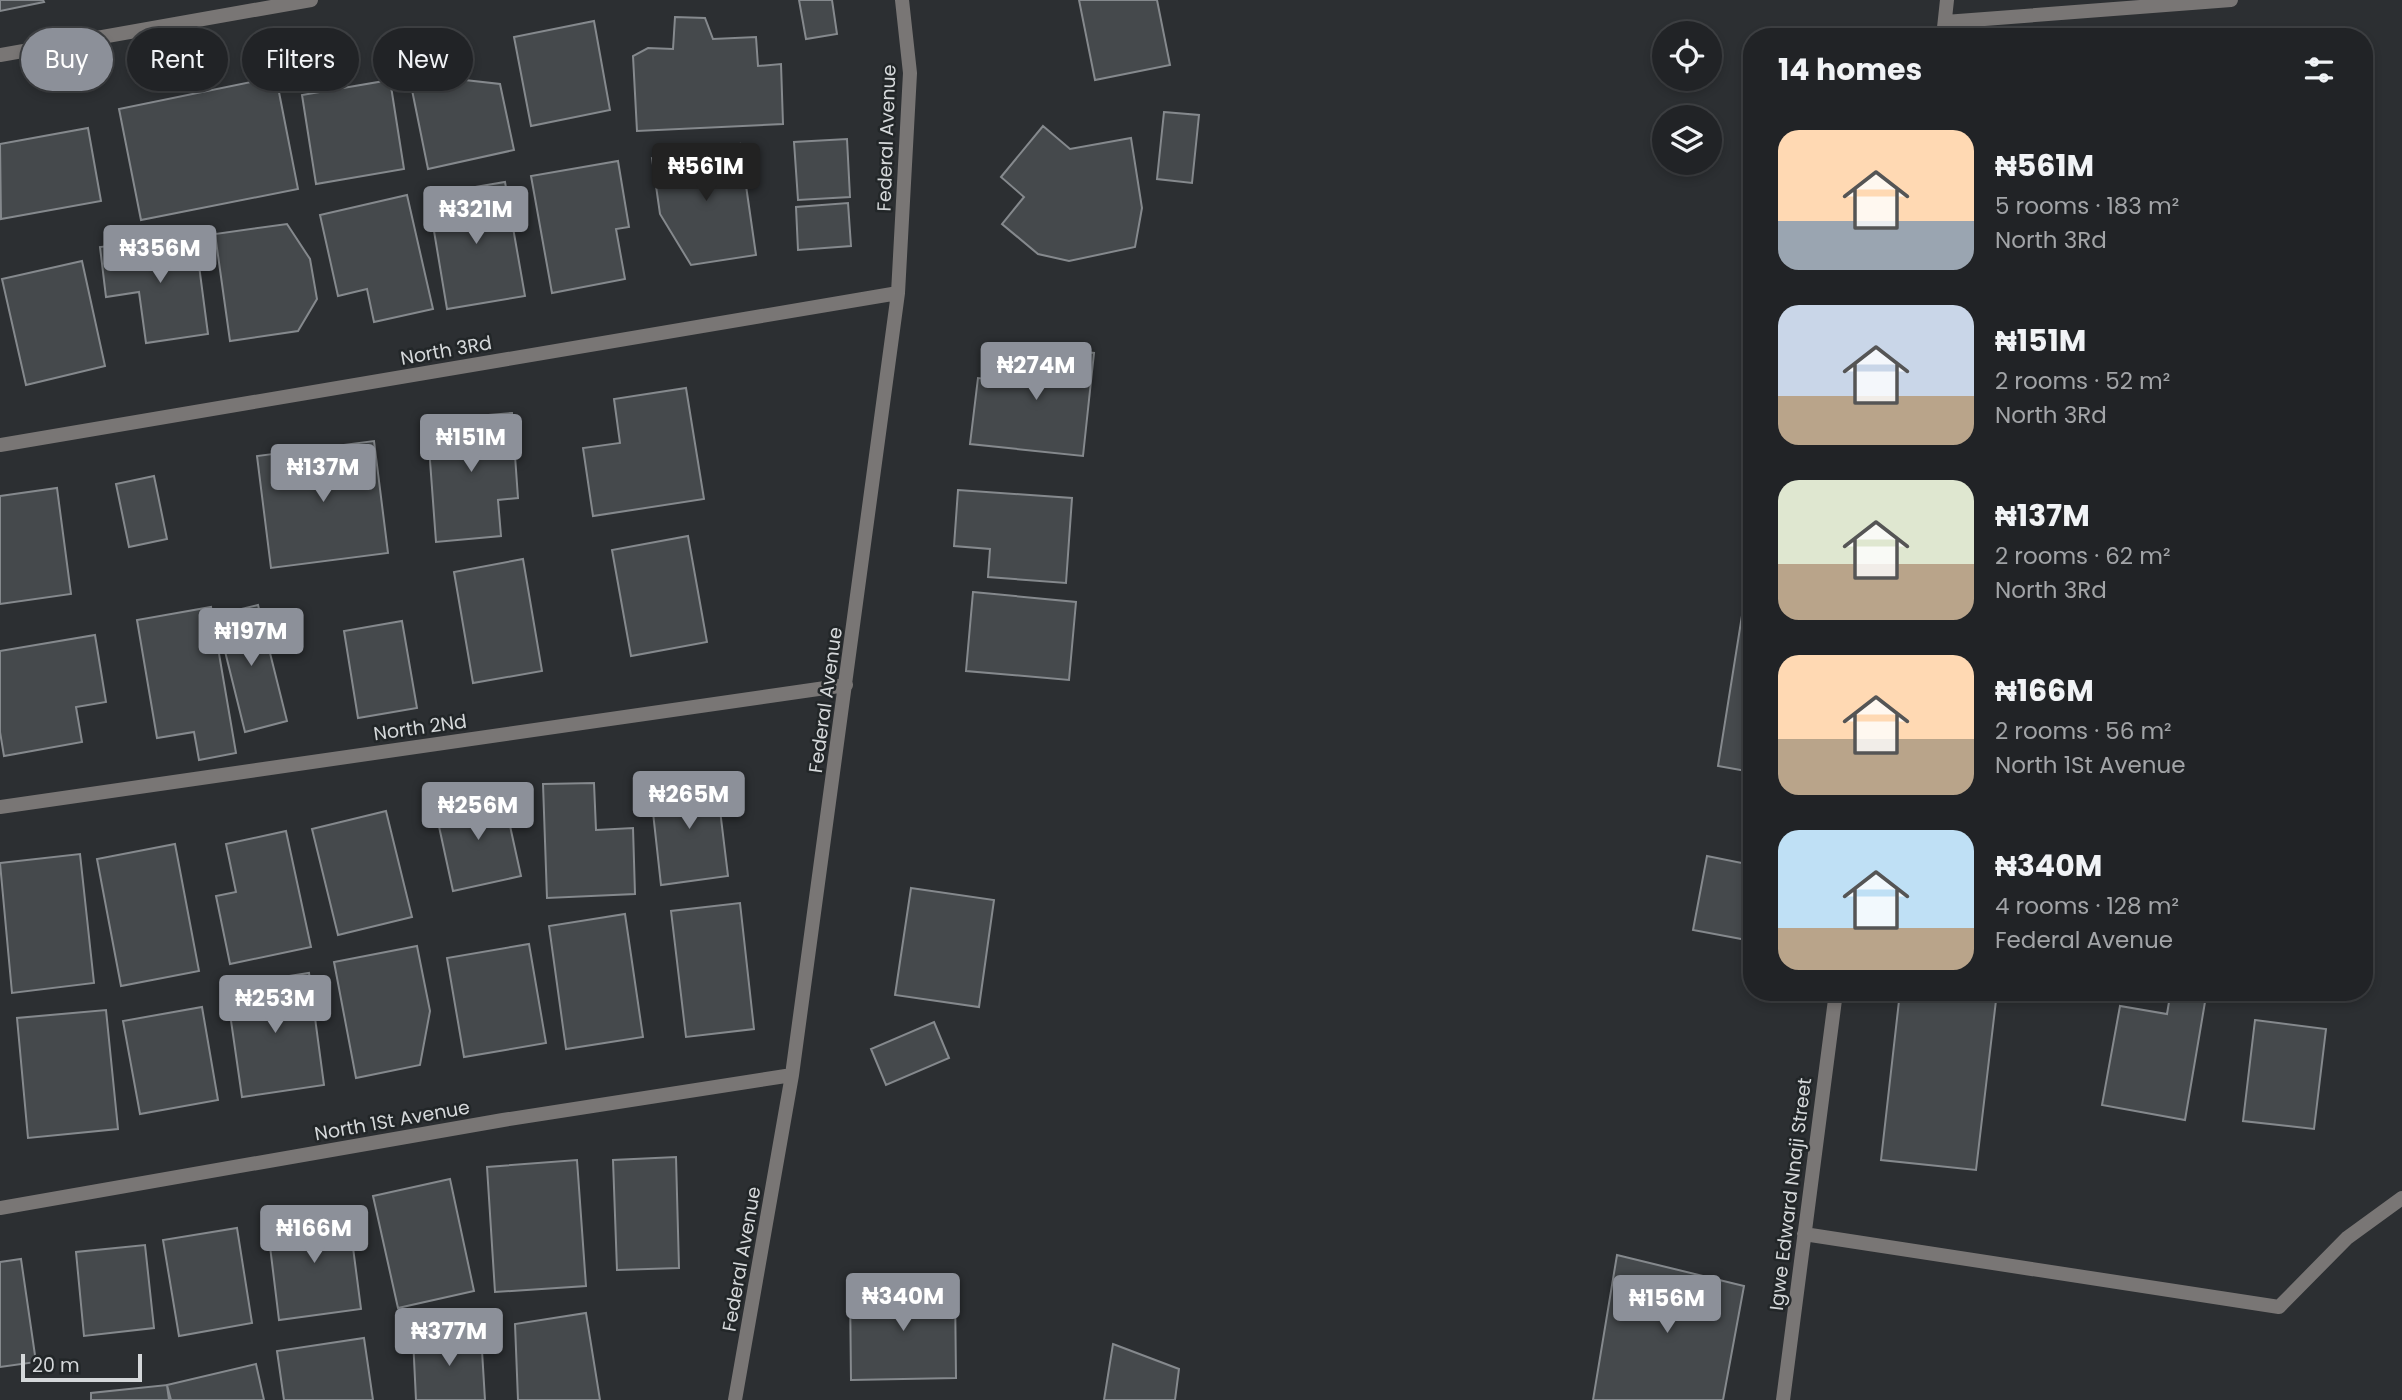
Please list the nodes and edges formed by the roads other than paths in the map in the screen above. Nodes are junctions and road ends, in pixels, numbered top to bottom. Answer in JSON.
{"nodes":[{"id":1,"x":311,"y":0,"type":"edge"},
{"id":2,"x":902,"y":0,"type":"edge"},
{"id":3,"x":1947,"y":0,"type":"edge"},
{"id":4,"x":2231,"y":0,"type":"edge"},
{"id":5,"x":1944,"y":28,"type":"edge"},
{"id":6,"x":1954,"y":28,"type":"edge"},
{"id":7,"x":0,"y":55,"type":"edge"},
{"id":8,"x":898,"y":293,"type":"junction"},
{"id":9,"x":0,"y":445,"type":"edge"},
{"id":10,"x":846,"y":685,"type":"junction"},
{"id":11,"x":0,"y":807,"type":"edge"},
{"id":12,"x":1835,"y":1001,"type":"edge"},
{"id":13,"x":792,"y":1075,"type":"junction"},
{"id":14,"x":2402,"y":1198,"type":"edge"},
{"id":15,"x":0,"y":1209,"type":"edge"},
{"id":16,"x":1804,"y":1234,"type":"junction"},
{"id":17,"x":735,"y":1400,"type":"edge"},
{"id":18,"x":1783,"y":1400,"type":"edge"}],
"edges":[{"from":1,"to":7,"type":"street"},
{"from":2,"to":8,"type":"street","name":"Federal Avenue"},
{"from":3,"to":5,"type":"street"},
{"from":4,"to":6,"type":"street"},
{"from":8,"to":9,"type":"street","name":"North 3Rd"},
{"from":8,"to":10,"type":"street","name":"Federal Avenue"},
{"from":10,"to":11,"type":"street","name":"North 2Nd"},
{"from":10,"to":13,"type":"street","name":"Federal Avenue"},
{"from":12,"to":16,"type":"street","name":"Igwe Edward Nnaji Street"},
{"from":13,"to":15,"type":"street","name":"North 1St Avenue"},
{"from":13,"to":17,"type":"street","name":"Federal Avenue"},
{"from":14,"to":16,"type":"street"},
{"from":16,"to":18,"type":"street","name":"Igwe Edward Nnaji Street"}]}
